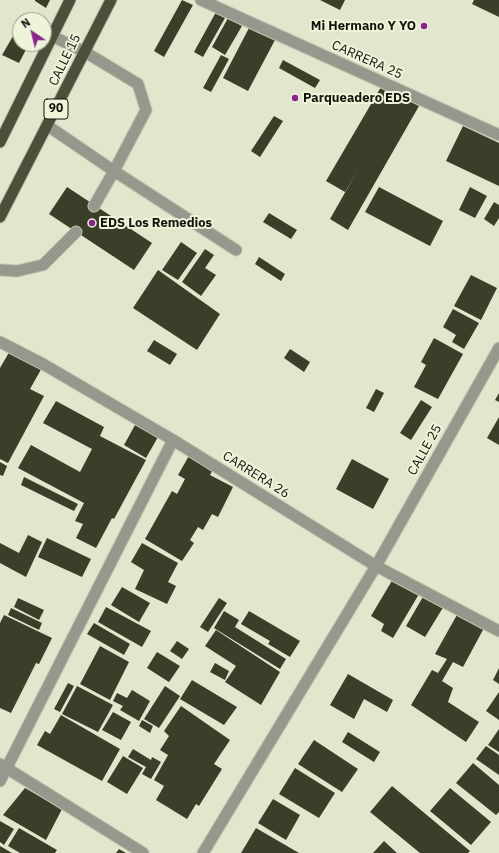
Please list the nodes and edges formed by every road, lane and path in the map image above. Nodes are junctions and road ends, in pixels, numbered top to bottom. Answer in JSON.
{"nodes":[{"id":1,"x":70,"y":0,"type":"edge"},
{"id":2,"x":111,"y":0,"type":"edge"},
{"id":3,"x":201,"y":0,"type":"edge"},
{"id":4,"x":52,"y":36,"type":"joint"},
{"id":5,"x":44,"y":52,"type":"edge"},
{"id":6,"x":85,"y":52,"type":"junction"},
{"id":7,"x":48,"y":126,"type":"junction"},
{"id":8,"x":499,"y":136,"type":"edge"},
{"id":9,"x":0,"y":142,"type":"edge"},
{"id":10,"x":114,"y":171,"type":"junction"},
{"id":11,"x":94,"y":206,"type":"dead end"},
{"id":12,"x":0,"y":217,"type":"edge"},
{"id":13,"x":76,"y":232,"type":"dead end"},
{"id":14,"x":236,"y":250,"type":"dead end"},
{"id":15,"x":0,"y":270,"type":"edge"},
{"id":16,"x":0,"y":342,"type":"edge"},
{"id":17,"x":499,"y":348,"type":"edge"},
{"id":18,"x":173,"y":440,"type":"junction"},
{"id":19,"x":376,"y":566,"type":"junction"},
{"id":20,"x":499,"y":631,"type":"edge"},
{"id":21,"x":4,"y":766,"type":"edge"},
{"id":22,"x":0,"y":781,"type":"edge"},
{"id":23,"x":142,"y":853,"type":"edge"},
{"id":24,"x":203,"y":853,"type":"edge"}],
"edges":[{"from":1,"to":4,"type":"highway","name":"CALLE 15"},
{"from":2,"to":6,"type":"highway","name":"CALLE 15","number":"90"},
{"from":3,"to":8,"type":"street","name":"CARRERA 25"},
{"from":4,"to":6,"type":"street"},
{"from":5,"to":9,"type":"highway","name":"CALLE 15"},
{"from":6,"to":7,"type":"highway","name":"CALLE 15","number":"90"},
{"from":6,"to":10,"type":"street"},
{"from":7,"to":10,"type":"street"},
{"from":7,"to":12,"type":"highway","name":"CALLE 15","number":"90"},
{"from":10,"to":11,"type":"street"},
{"from":10,"to":14,"type":"street"},
{"from":13,"to":15,"type":"street"},
{"from":16,"to":18,"type":"street","name":"CARRERA 26"},
{"from":17,"to":19,"type":"street","name":"CALLE 25"},
{"from":18,"to":19,"type":"street","name":"CARRERA 26"},
{"from":18,"to":21,"type":"street"},
{"from":19,"to":20,"type":"street","name":"CARRERA 26"},
{"from":19,"to":24,"type":"street","name":"CALLE 25"},
{"from":21,"to":22,"type":"street"},
{"from":21,"to":23,"type":"street"}]}
